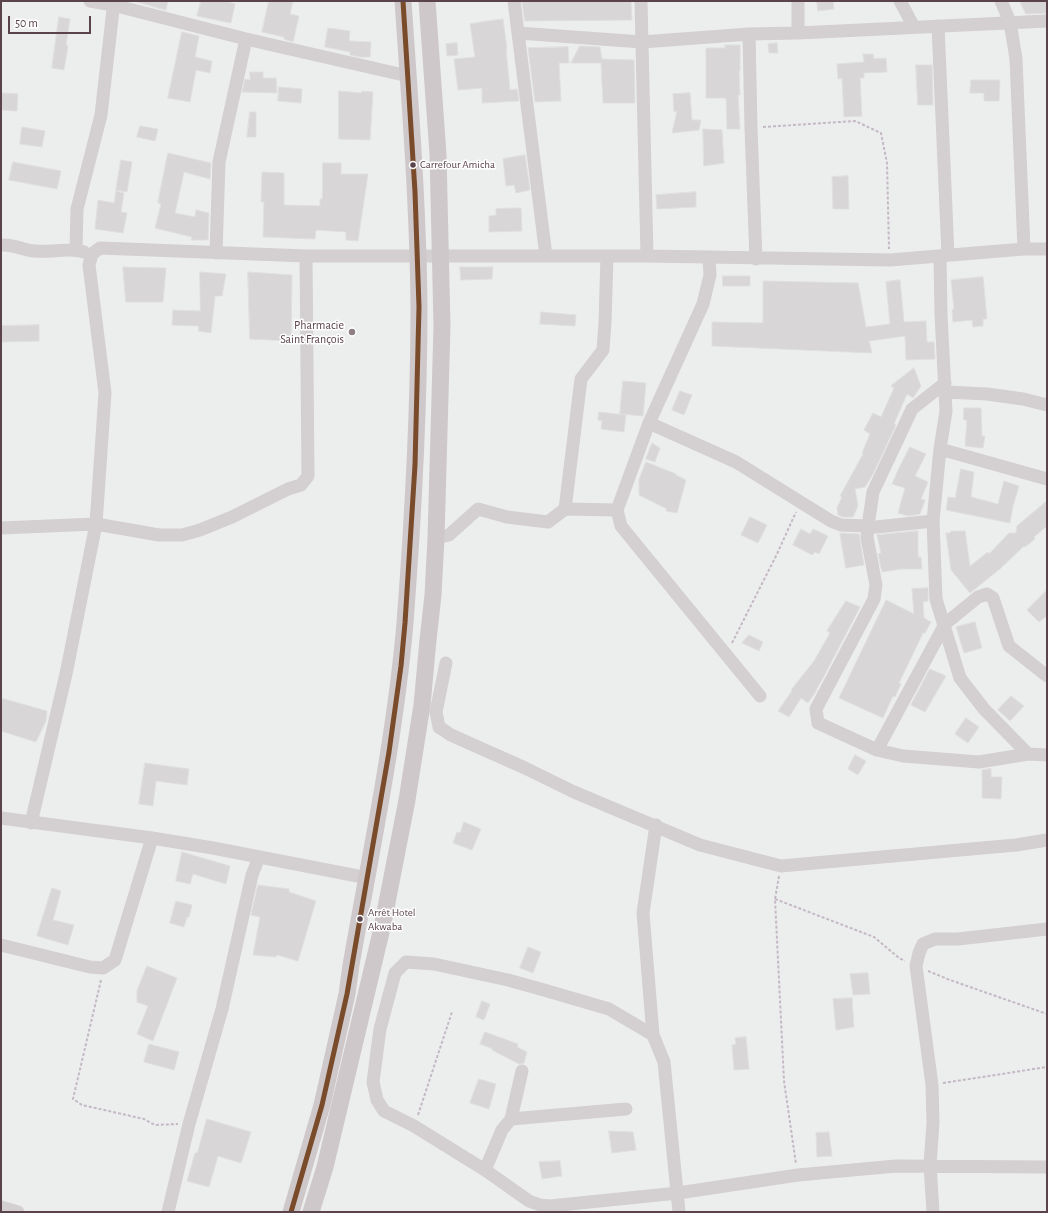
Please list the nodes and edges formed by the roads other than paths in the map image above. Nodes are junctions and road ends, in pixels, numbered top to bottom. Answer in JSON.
{"nodes":[{"id":1,"x":90,"y":1,"type":"edge"},
{"id":2,"x":403,"y":1,"type":"edge"},
{"id":3,"x":427,"y":1,"type":"edge"},
{"id":4,"x":514,"y":1,"type":"edge"},
{"id":5,"x":640,"y":1,"type":"edge"},
{"id":6,"x":798,"y":1,"type":"edge"},
{"id":7,"x":900,"y":1,"type":"edge"},
{"id":8,"x":1001,"y":1,"type":"edge"},
{"id":9,"x":113,"y":3,"type":"edge"},
{"id":10,"x":1047,"y":21,"type":"edge"},
{"id":11,"x":1010,"y":22,"type":"junction"},
{"id":12,"x":938,"y":26,"type":"junction"},
{"id":13,"x":914,"y":27,"type":"junction"},
{"id":14,"x":798,"y":33,"type":"junction"},
{"id":15,"x":518,"y":34,"type":"junction"},
{"id":16,"x":749,"y":34,"type":"junction"},
{"id":17,"x":246,"y":39,"type":"junction"},
{"id":18,"x":642,"y":42,"type":"junction"},
{"id":19,"x":408,"y":76,"type":"junction"},
{"id":20,"x":1,"y":245,"type":"edge"},
{"id":21,"x":1024,"y":249,"type":"junction"},
{"id":22,"x":1047,"y":249,"type":"edge"},
{"id":23,"x":76,"y":250,"type":"junction"},
{"id":24,"x":216,"y":253,"type":"junction"},
{"id":25,"x":92,"y":254,"type":"junction"},
{"id":26,"x":944,"y":255,"type":"junction"},
{"id":27,"x":306,"y":256,"type":"junction"},
{"id":28,"x":418,"y":256,"type":"junction"},
{"id":29,"x":441,"y":256,"type":"junction"},
{"id":30,"x":546,"y":256,"type":"junction"},
{"id":31,"x":607,"y":256,"type":"junction"},
{"id":32,"x":647,"y":256,"type":"junction"},
{"id":33,"x":709,"y":257,"type":"junction"},
{"id":34,"x":756,"y":259,"type":"junction"},
{"id":35,"x":946,"y":387,"type":"junction"},
{"id":36,"x":1047,"y":406,"type":"edge"},
{"id":37,"x":649,"y":423,"type":"junction"},
{"id":38,"x":940,"y":449,"type":"junction"},
{"id":39,"x":1047,"y":479,"type":"edge"},
{"id":40,"x":565,"y":509,"type":"junction"},
{"id":41,"x":617,"y":510,"type":"junction"},
{"id":42,"x":933,"y":521,"type":"junction"},
{"id":43,"x":96,"y":524,"type":"junction"},
{"id":44,"x":868,"y":526,"type":"junction"},
{"id":45,"x":1,"y":528,"type":"edge"},
{"id":46,"x":436,"y":538,"type":"junction"},
{"id":47,"x":945,"y":624,"type":"junction"},
{"id":48,"x":446,"y":662,"type":"dead end"},
{"id":49,"x":1047,"y":676,"type":"edge"},
{"id":50,"x":760,"y":696,"type":"dead end"},
{"id":51,"x":877,"y":750,"type":"junction"},
{"id":52,"x":1028,"y":754,"type":"junction"},
{"id":53,"x":1047,"y":754,"type":"edge"},
{"id":54,"x":1,"y":818,"type":"edge"},
{"id":55,"x":31,"y":823,"type":"junction"},
{"id":56,"x":656,"y":825,"type":"junction"},
{"id":57,"x":152,"y":838,"type":"junction"},
{"id":58,"x":1047,"y":840,"type":"edge"},
{"id":59,"x":259,"y":857,"type":"junction"},
{"id":60,"x":368,"y":878,"type":"junction"},
{"id":61,"x":1047,"y":929,"type":"edge"},
{"id":62,"x":1,"y":945,"type":"edge"},
{"id":63,"x":653,"y":1035,"type":"junction"},
{"id":64,"x":522,"y":1071,"type":"dead end"},
{"id":65,"x":626,"y":1109,"type":"dead end"},
{"id":66,"x":511,"y":1119,"type":"junction"},
{"id":67,"x":930,"y":1165,"type":"junction"},
{"id":68,"x":1047,"y":1167,"type":"edge"},
{"id":69,"x":485,"y":1170,"type":"junction"},
{"id":70,"x":678,"y":1193,"type":"junction"},
{"id":71,"x":1,"y":1207,"type":"edge"},
{"id":72,"x":18,"y":1212,"type":"edge"},
{"id":73,"x":168,"y":1212,"type":"edge"},
{"id":74,"x":291,"y":1212,"type":"edge"},
{"id":75,"x":311,"y":1212,"type":"edge"},
{"id":76,"x":679,"y":1212,"type":"edge"},
{"id":77,"x":933,"y":1212,"type":"edge"}],
"edges":[{"from":1,"to":9,"type":"street"},
{"from":2,"to":19,"type":"main road"},
{"from":3,"to":29,"type":"main road"},
{"from":4,"to":15,"type":"street"},
{"from":5,"to":18,"type":"street"},
{"from":6,"to":14,"type":"street"},
{"from":7,"to":13,"type":"street"},
{"from":8,"to":11,"type":"street"},
{"from":9,"to":17,"type":"street"},
{"from":9,"to":23,"type":"street"},
{"from":10,"to":11,"type":"street"},
{"from":11,"to":12,"type":"street"},
{"from":11,"to":21,"type":"street"},
{"from":12,"to":13,"type":"street"},
{"from":12,"to":26,"type":"street"},
{"from":13,"to":14,"type":"street"},
{"from":14,"to":16,"type":"street"},
{"from":15,"to":18,"type":"street"},
{"from":15,"to":30,"type":"street"},
{"from":16,"to":18,"type":"street"},
{"from":16,"to":34,"type":"street"},
{"from":17,"to":19,"type":"street"},
{"from":17,"to":24,"type":"street"},
{"from":18,"to":32,"type":"street"},
{"from":19,"to":28,"type":"main road"},
{"from":20,"to":23,"type":"street"},
{"from":21,"to":22,"type":"street"},
{"from":21,"to":26,"type":"street"},
{"from":23,"to":25,"type":"street"},
{"from":24,"to":25,"type":"street"},
{"from":24,"to":27,"type":"street"},
{"from":25,"to":43,"type":"street"},
{"from":26,"to":34,"type":"street"},
{"from":26,"to":35,"type":"street"},
{"from":27,"to":28,"type":"street"},
{"from":27,"to":43,"type":"street"},
{"from":28,"to":29,"type":"street"},
{"from":28,"to":60,"type":"main road"},
{"from":29,"to":30,"type":"street"},
{"from":29,"to":46,"type":"main road"},
{"from":30,"to":31,"type":"street"},
{"from":31,"to":32,"type":"street"},
{"from":31,"to":40,"type":"street"},
{"from":32,"to":33,"type":"street"},
{"from":33,"to":34,"type":"street"},
{"from":33,"to":37,"type":"street"},
{"from":35,"to":36,"type":"street"},
{"from":35,"to":38,"type":"street"},
{"from":35,"to":44,"type":"street"},
{"from":37,"to":41,"type":"street"},
{"from":37,"to":44,"type":"street"},
{"from":38,"to":39,"type":"street"},
{"from":38,"to":42,"type":"street"},
{"from":40,"to":41,"type":"street"},
{"from":40,"to":46,"type":"street"},
{"from":41,"to":50,"type":"street"},
{"from":42,"to":44,"type":"street"},
{"from":42,"to":47,"type":"street"},
{"from":43,"to":45,"type":"street"},
{"from":43,"to":55,"type":"street"},
{"from":44,"to":51,"type":"street"},
{"from":46,"to":75,"type":"main road"},
{"from":47,"to":49,"type":"street"},
{"from":47,"to":51,"type":"street"},
{"from":47,"to":52,"type":"street"},
{"from":48,"to":56,"type":"street"},
{"from":51,"to":52,"type":"street"},
{"from":52,"to":53,"type":"street"},
{"from":54,"to":55,"type":"street"},
{"from":55,"to":57,"type":"street"},
{"from":56,"to":58,"type":"street"},
{"from":56,"to":63,"type":"street"},
{"from":57,"to":59,"type":"street"},
{"from":57,"to":62,"type":"street"},
{"from":59,"to":60,"type":"street"},
{"from":59,"to":73,"type":"street"},
{"from":60,"to":74,"type":"main road"},
{"from":61,"to":67,"type":"street"},
{"from":63,"to":69,"type":"street"},
{"from":63,"to":70,"type":"street"},
{"from":64,"to":66,"type":"street"},
{"from":65,"to":66,"type":"street"},
{"from":66,"to":69,"type":"street"},
{"from":67,"to":68,"type":"street"},
{"from":67,"to":70,"type":"street"},
{"from":67,"to":77,"type":"street"},
{"from":69,"to":70,"type":"street"},
{"from":70,"to":76,"type":"street"},
{"from":71,"to":72,"type":"street"}]}
